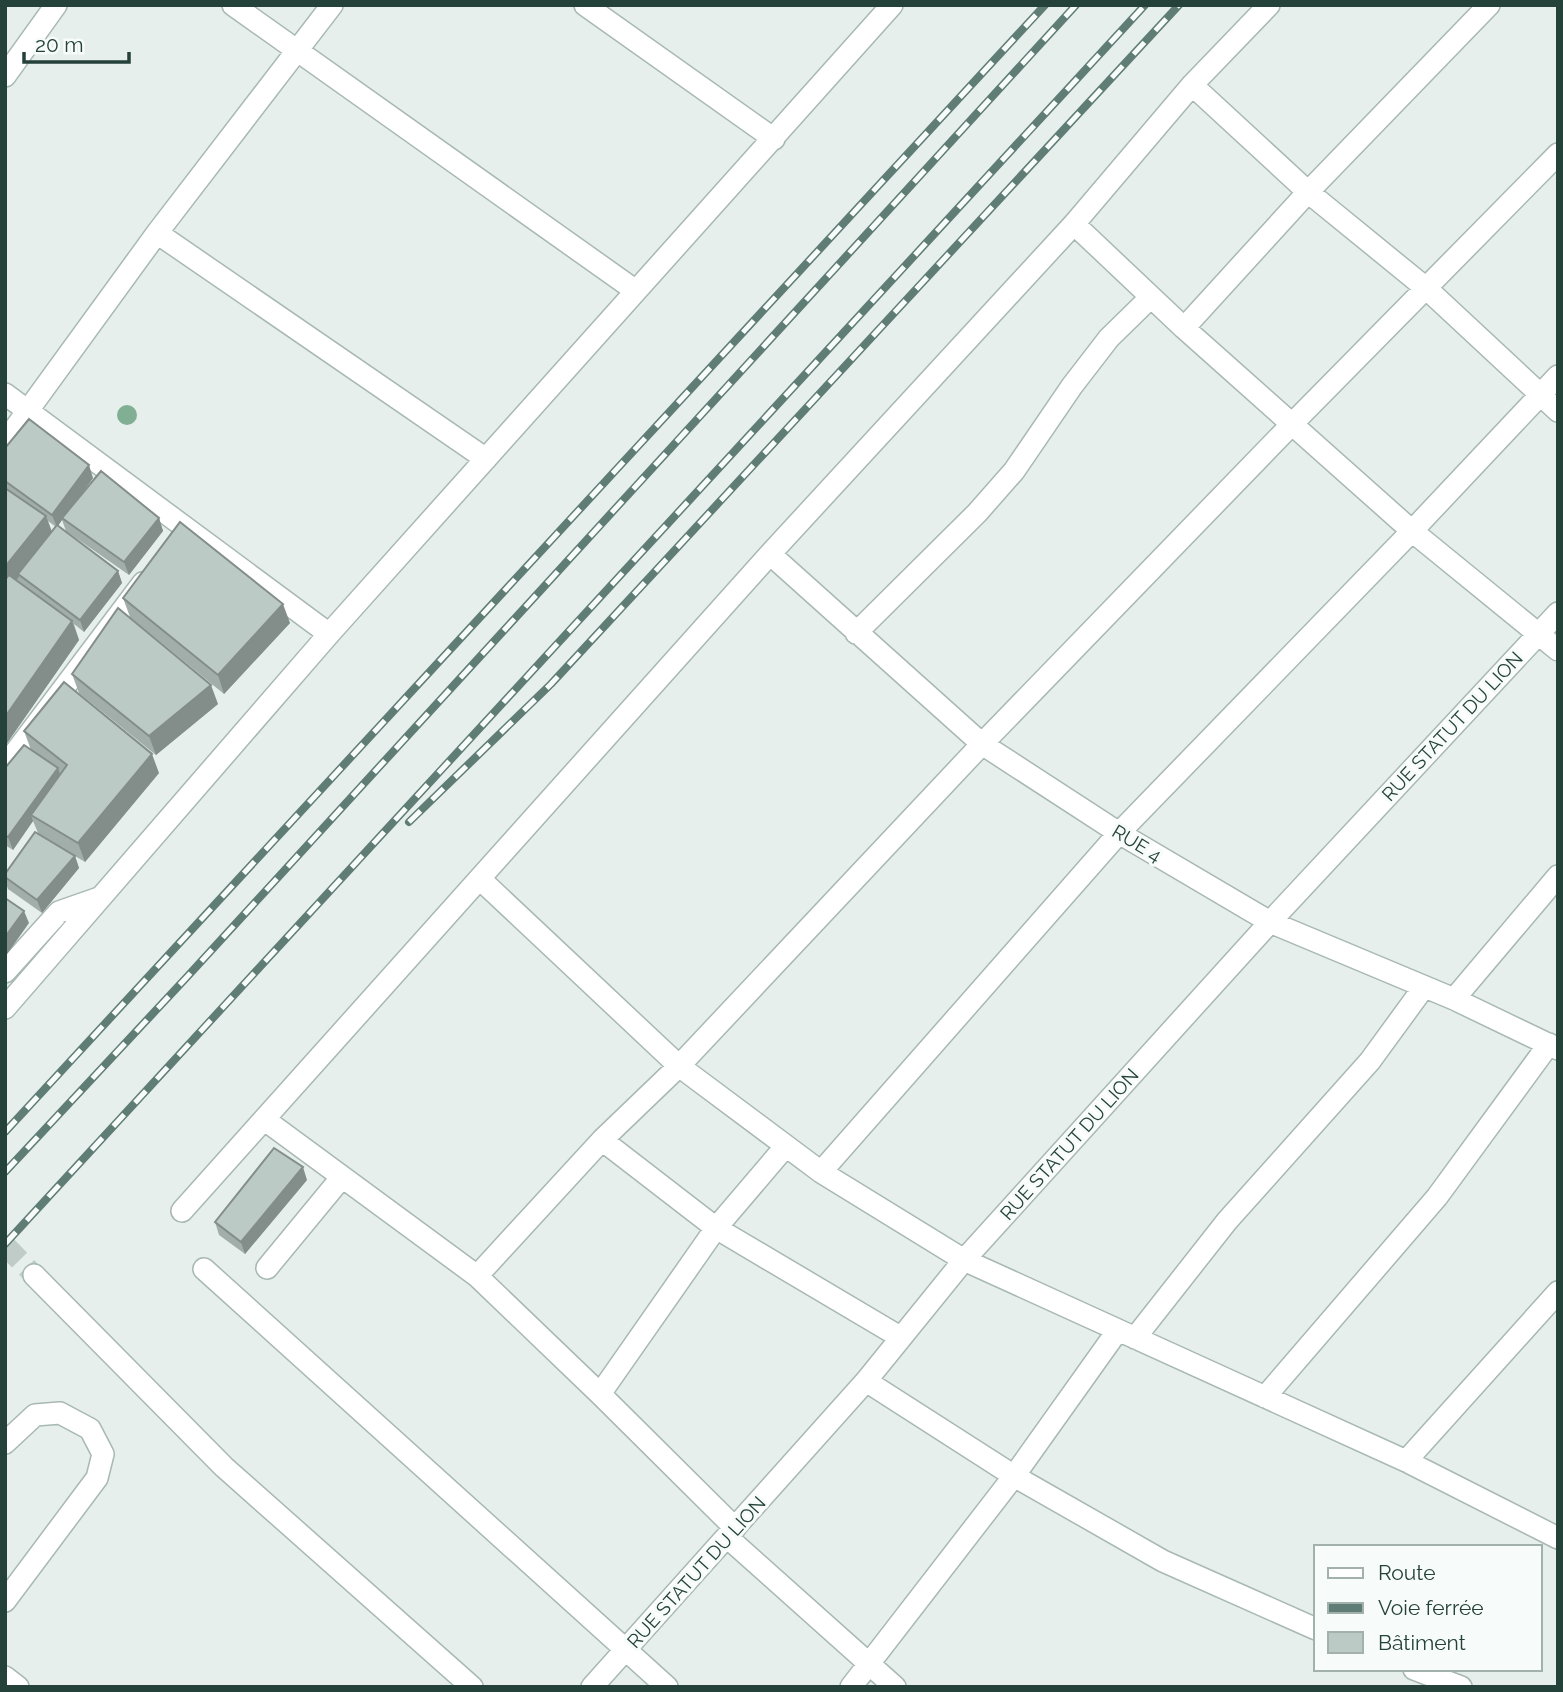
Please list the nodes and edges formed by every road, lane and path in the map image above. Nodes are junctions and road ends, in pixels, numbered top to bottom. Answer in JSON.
{"nodes":[{"id":1,"x":56,"y":5,"type":"edge"},
{"id":2,"x":233,"y":5,"type":"edge"},
{"id":3,"x":332,"y":5,"type":"edge"},
{"id":4,"x":585,"y":5,"type":"edge"},
{"id":5,"x":892,"y":5,"type":"edge"},
{"id":6,"x":1269,"y":5,"type":"edge"},
{"id":7,"x":1489,"y":5,"type":"edge"},
{"id":8,"x":296,"y":49,"type":"junction"},
{"id":9,"x":5,"y":76,"type":"edge"},
{"id":10,"x":1192,"y":85,"type":"junction"},
{"id":11,"x":774,"y":139,"type":"junction"},
{"id":12,"x":1558,"y":154,"type":"edge"},
{"id":13,"x":1308,"y":192,"type":"junction"},
{"id":14,"x":1074,"y":224,"type":"junction"},
{"id":15,"x":157,"y":233,"type":"junction"},
{"id":16,"x":1427,"y":289,"type":"junction"},
{"id":17,"x":636,"y":291,"type":"junction"},
{"id":18,"x":1151,"y":296,"type":"junction"},
{"id":19,"x":1184,"y":328,"type":"junction"},
{"id":20,"x":1558,"y":376,"type":"edge"},
{"id":21,"x":5,"y":394,"type":"edge"},
{"id":22,"x":1539,"y":395,"type":"junction"},
{"id":23,"x":28,"y":411,"type":"junction"},
{"id":24,"x":1558,"y":411,"type":"edge"},
{"id":25,"x":1293,"y":423,"type":"junction"},
{"id":26,"x":5,"y":442,"type":"edge"},
{"id":27,"x":486,"y":459,"type":"junction"},
{"id":28,"x":1412,"y":531,"type":"junction"},
{"id":29,"x":770,"y":554,"type":"junction"},
{"id":30,"x":152,"y":571,"type":"edge"},
{"id":31,"x":1558,"y":613,"type":"edge"},
{"id":32,"x":1538,"y":633,"type":"junction"},
{"id":33,"x":329,"y":634,"type":"junction"},
{"id":34,"x":856,"y":634,"type":"junction"},
{"id":35,"x":1558,"y":650,"type":"edge"},
{"id":36,"x":982,"y":744,"type":"junction"},
{"id":37,"x":5,"y":766,"type":"edge"},
{"id":38,"x":1119,"y":833,"type":"junction"},
{"id":39,"x":1558,"y":876,"type":"edge"},
{"id":40,"x":480,"y":879,"type":"junction"},
{"id":41,"x":101,"y":897,"type":"junction"},
{"id":42,"x":1270,"y":922,"type":"junction"},
{"id":43,"x":5,"y":972,"type":"edge"},
{"id":44,"x":1424,"y":987,"type":"junction"},
{"id":45,"x":1454,"y":999,"type":"junction"},
{"id":46,"x":5,"y":1008,"type":"edge"},
{"id":47,"x":1553,"y":1047,"type":"edge"},
{"id":48,"x":679,"y":1066,"type":"junction"},
{"id":49,"x":265,"y":1120,"type":"junction"},
{"id":50,"x":602,"y":1140,"type":"junction"},
{"id":51,"x":785,"y":1147,"type":"junction"},
{"id":52,"x":821,"y":1172,"type":"junction"},
{"id":53,"x":342,"y":1177,"type":"junction"},
{"id":54,"x":182,"y":1211,"type":"dead end"},
{"id":55,"x":716,"y":1228,"type":"junction"},
{"id":56,"x":964,"y":1260,"type":"junction"},
{"id":57,"x":267,"y":1268,"type":"dead end"},
{"id":58,"x":204,"y":1269,"type":"dead end"},
{"id":59,"x":34,"y":1275,"type":"tunnel mouth"},
{"id":60,"x":477,"y":1276,"type":"junction"},
{"id":61,"x":1558,"y":1292,"type":"edge"},
{"id":62,"x":1126,"y":1334,"type":"junction"},
{"id":63,"x":900,"y":1337,"type":"junction"},
{"id":64,"x":866,"y":1381,"type":"junction"},
{"id":65,"x":600,"y":1394,"type":"junction"},
{"id":66,"x":1265,"y":1397,"type":"junction"},
{"id":67,"x":5,"y":1443,"type":"edge"},
{"id":68,"x":1406,"y":1461,"type":"junction"},
{"id":69,"x":1014,"y":1476,"type":"junction"},
{"id":70,"x":731,"y":1533,"type":"junction"},
{"id":71,"x":1558,"y":1538,"type":"edge"},
{"id":72,"x":5,"y":1601,"type":"edge"},
{"id":73,"x":1314,"y":1628,"type":"edge"},
{"id":74,"x":626,"y":1650,"type":"junction"},
{"id":75,"x":868,"y":1664,"type":"junction"},
{"id":76,"x":1419,"y":1671,"type":"edge"},
{"id":77,"x":5,"y":1677,"type":"edge"},
{"id":78,"x":18,"y":1687,"type":"edge"},
{"id":79,"x":472,"y":1687,"type":"edge"},
{"id":80,"x":592,"y":1687,"type":"edge"},
{"id":81,"x":667,"y":1687,"type":"edge"},
{"id":82,"x":851,"y":1687,"type":"edge"},
{"id":83,"x":895,"y":1687,"type":"edge"},
{"id":84,"x":1461,"y":1687,"type":"edge"}],
"edges":[{"from":1,"to":9,"type":"street"},
{"from":2,"to":8,"type":"street"},
{"from":3,"to":8,"type":"street"},
{"from":4,"to":11,"type":"street"},
{"from":5,"to":11,"type":"street"},
{"from":6,"to":10,"type":"street"},
{"from":7,"to":13,"type":"street"},
{"from":8,"to":15,"type":"street"},
{"from":8,"to":17,"type":"street"},
{"from":10,"to":13,"type":"street"},
{"from":10,"to":14,"type":"street"},
{"from":11,"to":17,"type":"street"},
{"from":12,"to":16,"type":"street"},
{"from":13,"to":16,"type":"street"},
{"from":13,"to":19,"type":"street"},
{"from":14,"to":18,"type":"street"},
{"from":14,"to":29,"type":"street"},
{"from":15,"to":23,"type":"street"},
{"from":15,"to":27,"type":"street"},
{"from":16,"to":22,"type":"street"},
{"from":16,"to":25,"type":"street"},
{"from":17,"to":27,"type":"street"},
{"from":18,"to":19,"type":"street"},
{"from":18,"to":34,"type":"street"},
{"from":19,"to":25,"type":"street"},
{"from":20,"to":22,"type":"street"},
{"from":21,"to":23,"type":"street"},
{"from":22,"to":24,"type":"street"},
{"from":22,"to":28,"type":"street"},
{"from":23,"to":26,"type":"street"},
{"from":23,"to":33,"type":"street"},
{"from":25,"to":28,"type":"street"},
{"from":25,"to":36,"type":"street"},
{"from":27,"to":33,"type":"street"},
{"from":28,"to":32,"type":"street"},
{"from":28,"to":38,"type":"street"},
{"from":29,"to":34,"type":"street","name":"RUE 4"},
{"from":29,"to":40,"type":"street"},
{"from":30,"to":37,"type":"street"},
{"from":31,"to":32,"type":"street","name":"RUE STATUT DU LION"},
{"from":32,"to":35,"type":"street"},
{"from":32,"to":42,"type":"street","name":"RUE STATUT DU LION"},
{"from":33,"to":41,"type":"street"},
{"from":34,"to":36,"type":"street","name":"RUE 4"},
{"from":36,"to":38,"type":"street","name":"RUE 4"},
{"from":36,"to":48,"type":"street"},
{"from":38,"to":42,"type":"street","name":"RUE 4"},
{"from":38,"to":52,"type":"street"},
{"from":39,"to":45,"type":"street"},
{"from":40,"to":48,"type":"street"},
{"from":40,"to":49,"type":"street"},
{"from":41,"to":43,"type":"street"},
{"from":41,"to":46,"type":"street"},
{"from":42,"to":44,"type":"street","name":"RUE 4"},
{"from":42,"to":56,"type":"street","name":"RUE STATUT DU LION"},
{"from":44,"to":45,"type":"street","name":"RUE 4"},
{"from":44,"to":62,"type":"street"},
{"from":45,"to":47,"type":"street","name":"RUE 4"},
{"from":47,"to":66,"type":"street"},
{"from":48,"to":50,"type":"street"},
{"from":48,"to":51,"type":"street"},
{"from":49,"to":53,"type":"street"},
{"from":49,"to":54,"type":"street"},
{"from":50,"to":55,"type":"street"},
{"from":50,"to":60,"type":"street"},
{"from":51,"to":52,"type":"street"},
{"from":51,"to":55,"type":"street"},
{"from":52,"to":56,"type":"street"},
{"from":53,"to":57,"type":"street"},
{"from":53,"to":60,"type":"street"},
{"from":55,"to":63,"type":"street"},
{"from":55,"to":65,"type":"street"},
{"from":56,"to":62,"type":"street"},
{"from":56,"to":63,"type":"street","name":"RUE STATUT DU LION"},
{"from":58,"to":74,"type":"street"},
{"from":59,"to":79,"type":"street"},
{"from":60,"to":65,"type":"street"},
{"from":61,"to":68,"type":"street"},
{"from":62,"to":66,"type":"street"},
{"from":62,"to":69,"type":"street"},
{"from":63,"to":64,"type":"street","name":"RUE STATUT DU LION"},
{"from":64,"to":69,"type":"street"},
{"from":64,"to":70,"type":"street","name":"RUE STATUT DU LION"},
{"from":65,"to":70,"type":"street"},
{"from":66,"to":68,"type":"street"},
{"from":67,"to":72,"type":"street"},
{"from":68,"to":71,"type":"street"},
{"from":69,"to":73,"type":"street"},
{"from":69,"to":75,"type":"street"},
{"from":70,"to":74,"type":"street","name":"RUE STATUT DU LION"},
{"from":70,"to":75,"type":"street"},
{"from":74,"to":80,"type":"street","name":"RUE STATUT DU LION"},
{"from":74,"to":81,"type":"street"},
{"from":75,"to":82,"type":"street"},
{"from":75,"to":83,"type":"street"},
{"from":76,"to":84,"type":"street"},
{"from":77,"to":78,"type":"street"}]}
